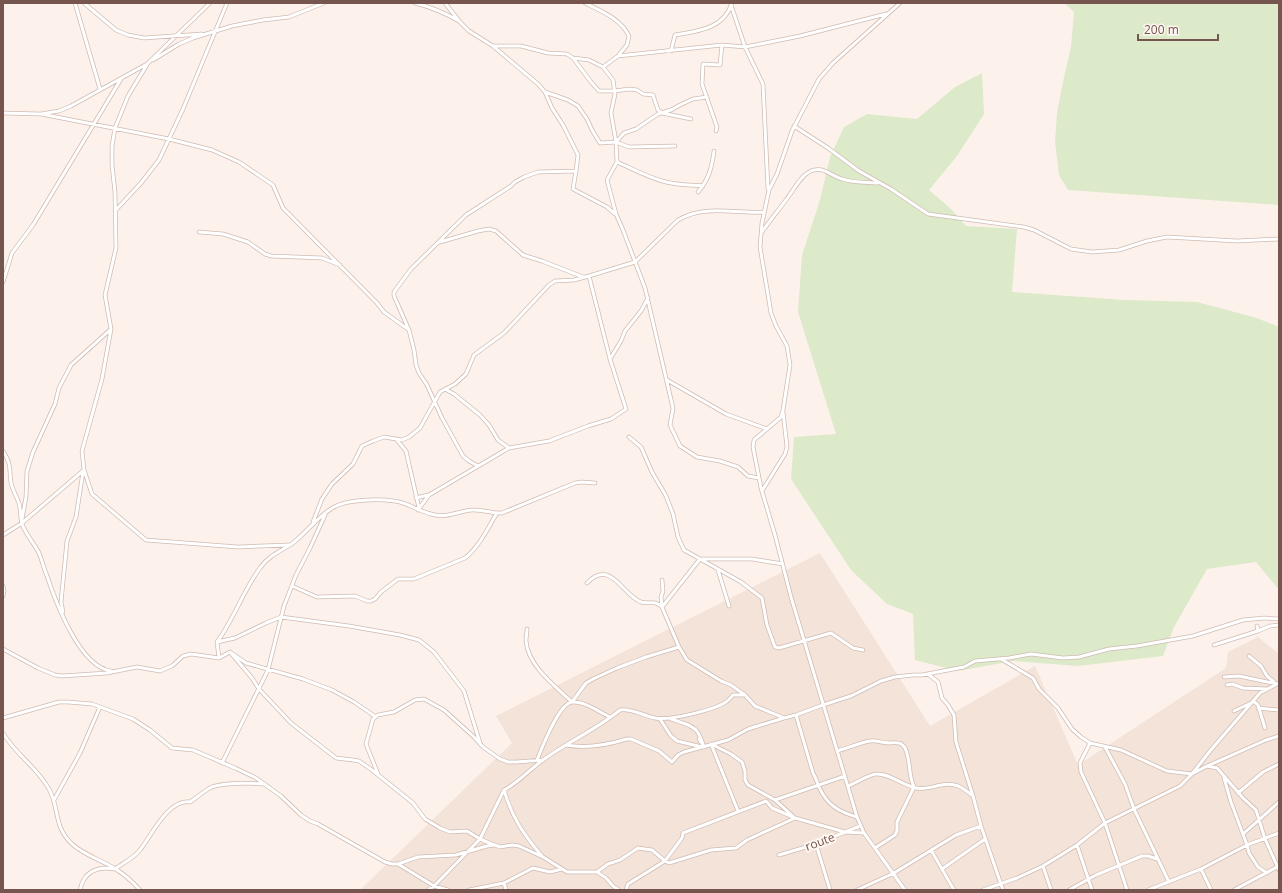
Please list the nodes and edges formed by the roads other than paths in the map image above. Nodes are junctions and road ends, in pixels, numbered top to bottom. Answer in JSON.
{"nodes":[{"id":1,"x":75,"y":3,"type":"edge"},
{"id":2,"x":84,"y":3,"type":"edge"},
{"id":3,"x":210,"y":3,"type":"edge"},
{"id":4,"x":227,"y":3,"type":"edge"},
{"id":5,"x":324,"y":3,"type":"edge"},
{"id":6,"x":415,"y":3,"type":"edge"},
{"id":7,"x":445,"y":3,"type":"edge"},
{"id":8,"x":585,"y":3,"type":"edge"},
{"id":9,"x":900,"y":3,"type":"edge"},
{"id":10,"x":732,"y":4,"type":"edge"},
{"id":11,"x":887,"y":14,"type":"junction"},
{"id":12,"x":460,"y":22,"type":"junction"},
{"id":13,"x":215,"y":31,"type":"junction"},
{"id":14,"x":207,"y":33,"type":"junction"},
{"id":15,"x":176,"y":35,"type":"junction"},
{"id":16,"x":722,"y":45,"type":"junction"},
{"id":17,"x":493,"y":46,"type":"junction"},
{"id":18,"x":745,"y":47,"type":"junction"},
{"id":19,"x":670,"y":51,"type":"junction"},
{"id":20,"x":618,"y":56,"type":"junction"},
{"id":21,"x":573,"y":58,"type":"junction"},
{"id":22,"x":148,"y":63,"type":"junction"},
{"id":23,"x":603,"y":67,"type":"junction"},
{"id":24,"x":122,"y":77,"type":"junction"},
{"id":25,"x":100,"y":89,"type":"junction"},
{"id":26,"x":615,"y":91,"type":"junction"},
{"id":27,"x":545,"y":92,"type":"junction"},
{"id":28,"x":707,"y":97,"type":"junction"},
{"id":29,"x":3,"y":113,"type":"edge"},
{"id":30,"x":662,"y":113,"type":"junction"},
{"id":31,"x":41,"y":114,"type":"junction"},
{"id":32,"x":691,"y":119,"type":"dead end"},
{"id":33,"x":93,"y":124,"type":"junction"},
{"id":34,"x":794,"y":126,"type":"junction"},
{"id":35,"x":115,"y":128,"type":"junction"},
{"id":36,"x":716,"y":131,"type":"dead end"},
{"id":37,"x":169,"y":139,"type":"junction"},
{"id":38,"x":616,"y":142,"type":"junction"},
{"id":39,"x":675,"y":146,"type":"dead end"},
{"id":40,"x":714,"y":150,"type":"dead end"},
{"id":41,"x":617,"y":162,"type":"junction"},
{"id":42,"x":576,"y":171,"type":"junction"},
{"id":43,"x":881,"y":184,"type":"junction"},
{"id":44,"x":703,"y":186,"type":"junction"},
{"id":45,"x":768,"y":190,"type":"junction"},
{"id":46,"x":698,"y":192,"type":"dead end"},
{"id":47,"x":115,"y":211,"type":"junction"},
{"id":48,"x":764,"y":212,"type":"junction"},
{"id":49,"x":616,"y":214,"type":"junction"},
{"id":50,"x":199,"y":232,"type":"dead end"},
{"id":51,"x":762,"y":234,"type":"junction"},
{"id":52,"x":1279,"y":239,"type":"edge"},
{"id":53,"x":438,"y":243,"type":"junction"},
{"id":54,"x":635,"y":262,"type":"junction"},
{"id":55,"x":342,"y":266,"type":"junction"},
{"id":56,"x":589,"y":276,"type":"junction"},
{"id":57,"x":583,"y":277,"type":"junction"},
{"id":58,"x":3,"y":282,"type":"edge"},
{"id":59,"x":648,"y":298,"type":"junction"},
{"id":60,"x":111,"y":329,"type":"junction"},
{"id":61,"x":409,"y":330,"type":"junction"},
{"id":62,"x":610,"y":358,"type":"junction"},
{"id":63,"x":667,"y":380,"type":"junction"},
{"id":64,"x":445,"y":389,"type":"junction"},
{"id":65,"x":435,"y":400,"type":"junction"},
{"id":66,"x":783,"y":410,"type":"junction"},
{"id":67,"x":767,"y":429,"type":"junction"},
{"id":68,"x":629,"y":437,"type":"dead end"},
{"id":69,"x":396,"y":439,"type":"junction"},
{"id":70,"x":509,"y":448,"type":"junction"},
{"id":71,"x":3,"y":452,"type":"edge"},
{"id":72,"x":478,"y":466,"type":"junction"},
{"id":73,"x":84,"y":470,"type":"junction"},
{"id":74,"x":759,"y":478,"type":"junction"},
{"id":75,"x":595,"y":484,"type":"dead end"},
{"id":76,"x":762,"y":491,"type":"junction"},
{"id":77,"x":429,"y":495,"type":"junction"},
{"id":78,"x":416,"y":498,"type":"junction"},
{"id":79,"x":419,"y":509,"type":"junction"},
{"id":80,"x":497,"y":513,"type":"junction"},
{"id":81,"x":326,"y":514,"type":"junction"},
{"id":82,"x":22,"y":523,"type":"junction"},
{"id":83,"x":312,"y":524,"type":"junction"},
{"id":84,"x":3,"y":535,"type":"edge"},
{"id":85,"x":289,"y":545,"type":"junction"},
{"id":86,"x":700,"y":559,"type":"junction"},
{"id":87,"x":783,"y":564,"type":"junction"},
{"id":88,"x":718,"y":570,"type":"junction"},
{"id":89,"x":662,"y":580,"type":"dead end"},
{"id":90,"x":587,"y":583,"type":"dead end"},
{"id":91,"x":3,"y":586,"type":"edge"},
{"id":92,"x":292,"y":586,"type":"junction"},
{"id":93,"x":3,"y":596,"type":"edge"},
{"id":94,"x":729,"y":606,"type":"dead end"},
{"id":95,"x":662,"y":607,"type":"junction"},
{"id":96,"x":281,"y":617,"type":"junction"},
{"id":97,"x":64,"y":618,"type":"junction"},
{"id":98,"x":1279,"y":619,"type":"edge"},
{"id":99,"x":1279,"y":625,"type":"edge"},
{"id":100,"x":1257,"y":626,"type":"dead end"},
{"id":101,"x":527,"y":629,"type":"dead end"},
{"id":102,"x":1258,"y":631,"type":"junction"},
{"id":103,"x":804,"y":640,"type":"junction"},
{"id":104,"x":217,"y":642,"type":"junction"},
{"id":105,"x":1214,"y":645,"type":"dead end"},
{"id":106,"x":679,"y":647,"type":"junction"},
{"id":107,"x":3,"y":649,"type":"edge"},
{"id":108,"x":864,"y":650,"type":"dead end"},
{"id":109,"x":230,"y":652,"type":"junction"},
{"id":110,"x":1249,"y":656,"type":"dead end"},
{"id":111,"x":219,"y":658,"type":"junction"},
{"id":112,"x":1001,"y":659,"type":"junction"},
{"id":113,"x":268,"y":670,"type":"junction"},
{"id":114,"x":113,"y":672,"type":"junction"},
{"id":115,"x":928,"y":674,"type":"junction"},
{"id":116,"x":1224,"y":677,"type":"dead end"},
{"id":117,"x":1277,"y":683,"type":"edge"},
{"id":118,"x":1227,"y":685,"type":"dead end"},
{"id":119,"x":259,"y":689,"type":"junction"},
{"id":120,"x":1268,"y":689,"type":"junction"},
{"id":121,"x":745,"y":695,"type":"junction"},
{"id":122,"x":572,"y":702,"type":"junction"},
{"id":123,"x":1253,"y":702,"type":"junction"},
{"id":124,"x":823,"y":705,"type":"junction"},
{"id":125,"x":100,"y":707,"type":"junction"},
{"id":126,"x":1258,"y":708,"type":"junction"},
{"id":127,"x":1278,"y":710,"type":"dead end"},
{"id":128,"x":1234,"y":711,"type":"dead end"},
{"id":129,"x":796,"y":716,"type":"junction"},
{"id":130,"x":376,"y":717,"type":"junction"},
{"id":131,"x":610,"y":717,"type":"junction"},
{"id":132,"x":3,"y":718,"type":"edge"},
{"id":133,"x":784,"y":718,"type":"junction"},
{"id":134,"x":660,"y":719,"type":"junction"},
{"id":135,"x":667,"y":719,"type":"junction"},
{"id":136,"x":1265,"y":728,"type":"dead end"},
{"id":137,"x":3,"y":733,"type":"edge"},
{"id":138,"x":1279,"y":736,"type":"edge"},
{"id":139,"x":699,"y":739,"type":"dead end"},
{"id":140,"x":480,"y":743,"type":"junction"},
{"id":141,"x":1090,"y":743,"type":"junction"},
{"id":142,"x":711,"y":744,"type":"junction"},
{"id":143,"x":566,"y":745,"type":"junction"},
{"id":144,"x":703,"y":747,"type":"junction"},
{"id":145,"x":1105,"y":747,"type":"junction"},
{"id":146,"x":837,"y":751,"type":"junction"},
{"id":147,"x":537,"y":760,"type":"junction"},
{"id":148,"x":543,"y":760,"type":"junction"},
{"id":149,"x":222,"y":763,"type":"junction"},
{"id":150,"x":1279,"y":764,"type":"edge"},
{"id":151,"x":1205,"y":767,"type":"junction"},
{"id":152,"x":1192,"y":774,"type":"junction"},
{"id":153,"x":379,"y":776,"type":"junction"},
{"id":154,"x":845,"y":776,"type":"junction"},
{"id":155,"x":1224,"y":776,"type":"junction"},
{"id":156,"x":264,"y":784,"type":"junction"},
{"id":157,"x":818,"y":785,"type":"junction"},
{"id":158,"x":848,"y":786,"type":"junction"},
{"id":159,"x":914,"y":787,"type":"junction"},
{"id":160,"x":504,"y":790,"type":"junction"},
{"id":161,"x":1238,"y":793,"type":"junction"},
{"id":162,"x":974,"y":796,"type":"junction"},
{"id":163,"x":54,"y":800,"type":"junction"},
{"id":164,"x":775,"y":800,"type":"junction"},
{"id":165,"x":1279,"y":802,"type":"edge"},
{"id":166,"x":1134,"y":809,"type":"junction"},
{"id":167,"x":738,"y":811,"type":"junction"},
{"id":168,"x":857,"y":817,"type":"junction"},
{"id":169,"x":795,"y":818,"type":"junction"},
{"id":170,"x":1259,"y":820,"type":"junction"},
{"id":171,"x":1105,"y":823,"type":"junction"},
{"id":172,"x":860,"y":826,"type":"junction"},
{"id":173,"x":981,"y":826,"type":"junction"},
{"id":174,"x":845,"y":832,"type":"junction"},
{"id":175,"x":864,"y":833,"type":"junction"},
{"id":176,"x":1279,"y":833,"type":"edge"},
{"id":177,"x":1243,"y":834,"type":"junction"},
{"id":178,"x":480,"y":839,"type":"junction"},
{"id":179,"x":985,"y":839,"type":"junction"},
{"id":180,"x":1266,"y":839,"type":"junction"},
{"id":181,"x":816,"y":844,"type":"junction"},
{"id":182,"x":495,"y":845,"type":"junction"},
{"id":183,"x":1077,"y":845,"type":"junction"},
{"id":184,"x":1247,"y":845,"type":"junction"},
{"id":185,"x":875,"y":848,"type":"junction"},
{"id":186,"x":931,"y":850,"type":"junction"},
{"id":187,"x":469,"y":851,"type":"junction"},
{"id":188,"x":779,"y":855,"type":"dead end"},
{"id":189,"x":543,"y":857,"type":"junction"},
{"id":190,"x":1157,"y":859,"type":"junction"},
{"id":191,"x":665,"y":861,"type":"junction"},
{"id":192,"x":398,"y":864,"type":"junction"},
{"id":193,"x":1118,"y":865,"type":"junction"},
{"id":194,"x":1043,"y":866,"type":"junction"},
{"id":195,"x":1278,"y":868,"type":"edge"},
{"id":196,"x":115,"y":869,"type":"junction"},
{"id":197,"x":562,"y":869,"type":"junction"},
{"id":198,"x":942,"y":869,"type":"junction"},
{"id":199,"x":1201,"y":869,"type":"junction"},
{"id":200,"x":597,"y":872,"type":"junction"},
{"id":201,"x":894,"y":873,"type":"junction"},
{"id":202,"x":1267,"y":873,"type":"junction"},
{"id":203,"x":1088,"y":879,"type":"junction"},
{"id":204,"x":1169,"y":882,"type":"junction"},
{"id":205,"x":504,"y":883,"type":"junction"},
{"id":206,"x":1001,"y":883,"type":"junction"},
{"id":207,"x":434,"y":886,"type":"junction"},
{"id":208,"x":80,"y":890,"type":"edge"},
{"id":209,"x":140,"y":890,"type":"edge"},
{"id":210,"x":428,"y":890,"type":"edge"},
{"id":211,"x":448,"y":890,"type":"edge"},
{"id":212,"x":469,"y":890,"type":"edge"},
{"id":213,"x":506,"y":890,"type":"edge"},
{"id":214,"x":619,"y":890,"type":"edge"},
{"id":215,"x":626,"y":890,"type":"edge"},
{"id":216,"x":830,"y":890,"type":"edge"},
{"id":217,"x":857,"y":890,"type":"edge"},
{"id":218,"x":905,"y":890,"type":"edge"},
{"id":219,"x":954,"y":890,"type":"edge"},
{"id":220,"x":983,"y":890,"type":"edge"},
{"id":221,"x":1003,"y":890,"type":"edge"},
{"id":222,"x":1051,"y":890,"type":"edge"},
{"id":223,"x":1069,"y":890,"type":"edge"},
{"id":224,"x":1092,"y":890,"type":"edge"},
{"id":225,"x":1127,"y":890,"type":"edge"},
{"id":226,"x":1148,"y":890,"type":"edge"},
{"id":227,"x":1211,"y":890,"type":"edge"},
{"id":228,"x":1234,"y":890,"type":"edge"}],
"edges":[{"from":1,"to":25,"type":"street"},
{"from":2,"to":15,"type":"street"},
{"from":3,"to":15,"type":"street"},
{"from":4,"to":13,"type":"street"},
{"from":5,"to":13,"type":"street"},
{"from":6,"to":12,"type":"street"},
{"from":7,"to":12,"type":"street"},
{"from":8,"to":20,"type":"street"},
{"from":9,"to":11,"type":"street"},
{"from":10,"to":18,"type":"street"},
{"from":10,"to":19,"type":"street"},
{"from":11,"to":18,"type":"street"},
{"from":11,"to":34,"type":"street"},
{"from":12,"to":17,"type":"street"},
{"from":13,"to":14,"type":"street"},
{"from":13,"to":37,"type":"street"},
{"from":14,"to":15,"type":"street"},
{"from":14,"to":22,"type":"street"},
{"from":15,"to":22,"type":"street"},
{"from":16,"to":18,"type":"street"},
{"from":16,"to":19,"type":"street"},
{"from":16,"to":28,"type":"street"},
{"from":17,"to":21,"type":"street"},
{"from":17,"to":27,"type":"street"},
{"from":18,"to":45,"type":"street"},
{"from":19,"to":20,"type":"street"},
{"from":20,"to":23,"type":"street"},
{"from":21,"to":23,"type":"street"},
{"from":21,"to":26,"type":"street"},
{"from":22,"to":24,"type":"street"},
{"from":22,"to":35,"type":"street"},
{"from":23,"to":26,"type":"street"},
{"from":24,"to":25,"type":"street"},
{"from":24,"to":33,"type":"street"},
{"from":25,"to":31,"type":"street"},
{"from":26,"to":30,"type":"street"},
{"from":26,"to":38,"type":"street"},
{"from":27,"to":38,"type":"street"},
{"from":27,"to":42,"type":"street"},
{"from":28,"to":30,"type":"street"},
{"from":28,"to":36,"type":"street"},
{"from":29,"to":31,"type":"street"},
{"from":30,"to":32,"type":"street"},
{"from":30,"to":38,"type":"street"},
{"from":31,"to":33,"type":"street"},
{"from":33,"to":35,"type":"street"},
{"from":33,"to":58,"type":"street"},
{"from":34,"to":43,"type":"street"},
{"from":34,"to":45,"type":"street"},
{"from":35,"to":37,"type":"street"},
{"from":35,"to":47,"type":"street"},
{"from":37,"to":47,"type":"street"},
{"from":37,"to":55,"type":"street"},
{"from":38,"to":39,"type":"street"},
{"from":38,"to":41,"type":"street"},
{"from":40,"to":44,"type":"street"},
{"from":41,"to":44,"type":"street"},
{"from":41,"to":49,"type":"street"},
{"from":42,"to":49,"type":"street"},
{"from":42,"to":53,"type":"street"},
{"from":43,"to":51,"type":"street"},
{"from":43,"to":52,"type":"street"},
{"from":44,"to":46,"type":"street"},
{"from":45,"to":48,"type":"street"},
{"from":47,"to":60,"type":"street"},
{"from":48,"to":51,"type":"street"},
{"from":48,"to":54,"type":"street"},
{"from":49,"to":54,"type":"street"},
{"from":50,"to":55,"type":"street"},
{"from":51,"to":66,"type":"street"},
{"from":53,"to":57,"type":"street"},
{"from":53,"to":61,"type":"street"},
{"from":54,"to":56,"type":"street"},
{"from":54,"to":59,"type":"street"},
{"from":55,"to":61,"type":"street"},
{"from":56,"to":57,"type":"street"},
{"from":56,"to":62,"type":"street"},
{"from":57,"to":64,"type":"street"},
{"from":59,"to":62,"type":"street"},
{"from":59,"to":63,"type":"street"},
{"from":60,"to":73,"type":"street"},
{"from":60,"to":82,"type":"street"},
{"from":61,"to":65,"type":"street"},
{"from":62,"to":70,"type":"street"},
{"from":63,"to":67,"type":"street"},
{"from":63,"to":74,"type":"street"},
{"from":64,"to":65,"type":"street"},
{"from":64,"to":70,"type":"street"},
{"from":65,"to":69,"type":"street"},
{"from":65,"to":72,"type":"street"},
{"from":66,"to":67,"type":"street"},
{"from":66,"to":76,"type":"street"},
{"from":67,"to":74,"type":"street"},
{"from":68,"to":86,"type":"street"},
{"from":69,"to":78,"type":"street"},
{"from":69,"to":83,"type":"street"},
{"from":70,"to":72,"type":"street"},
{"from":71,"to":82,"type":"street"},
{"from":72,"to":77,"type":"street"},
{"from":73,"to":82,"type":"street"},
{"from":73,"to":85,"type":"street"},
{"from":73,"to":97,"type":"street"},
{"from":74,"to":76,"type":"street"},
{"from":75,"to":80,"type":"street"},
{"from":76,"to":87,"type":"street"},
{"from":77,"to":78,"type":"street"},
{"from":77,"to":79,"type":"street"},
{"from":78,"to":79,"type":"street"},
{"from":79,"to":80,"type":"street"},
{"from":79,"to":81,"type":"street"},
{"from":80,"to":92,"type":"street"},
{"from":81,"to":83,"type":"street"},
{"from":81,"to":92,"type":"street"},
{"from":82,"to":84,"type":"street"},
{"from":82,"to":97,"type":"street"},
{"from":83,"to":85,"type":"street"},
{"from":85,"to":104,"type":"street"},
{"from":86,"to":87,"type":"street"},
{"from":86,"to":88,"type":"street"},
{"from":86,"to":95,"type":"street"},
{"from":87,"to":103,"type":"street"},
{"from":88,"to":94,"type":"street"},
{"from":88,"to":103,"type":"street"},
{"from":89,"to":95,"type":"street"},
{"from":90,"to":95,"type":"street"},
{"from":91,"to":93,"type":"street"},
{"from":92,"to":96,"type":"street"},
{"from":95,"to":106,"type":"street"},
{"from":96,"to":104,"type":"street"},
{"from":96,"to":113,"type":"street"},
{"from":96,"to":140,"type":"street"},
{"from":97,"to":114,"type":"street"},
{"from":98,"to":112,"type":"street"},
{"from":99,"to":102,"type":"street"},
{"from":100,"to":102,"type":"street"},
{"from":101,"to":122,"type":"street"},
{"from":102,"to":105,"type":"street"},
{"from":103,"to":108,"type":"street"},
{"from":103,"to":124,"type":"street"},
{"from":104,"to":111,"type":"street"},
{"from":106,"to":121,"type":"street"},
{"from":106,"to":122,"type":"street"},
{"from":107,"to":114,"type":"street"},
{"from":109,"to":111,"type":"street"},
{"from":109,"to":113,"type":"street"},
{"from":109,"to":119,"type":"street"},
{"from":110,"to":117,"type":"street"},
{"from":111,"to":114,"type":"street"},
{"from":112,"to":115,"type":"street"},
{"from":112,"to":141,"type":"street"},
{"from":113,"to":119,"type":"street"},
{"from":113,"to":130,"type":"street"},
{"from":115,"to":124,"type":"street"},
{"from":115,"to":162,"type":"street"},
{"from":116,"to":117,"type":"street"},
{"from":117,"to":120,"type":"street"},
{"from":118,"to":120,"type":"street"},
{"from":119,"to":149,"type":"street"},
{"from":119,"to":153,"type":"street"},
{"from":120,"to":123,"type":"street"},
{"from":121,"to":133,"type":"street"},
{"from":121,"to":135,"type":"street"},
{"from":122,"to":131,"type":"street"},
{"from":122,"to":147,"type":"street"},
{"from":123,"to":126,"type":"street"},
{"from":123,"to":128,"type":"street"},
{"from":123,"to":152,"type":"street"},
{"from":124,"to":129,"type":"street"},
{"from":124,"to":146,"type":"street"},
{"from":125,"to":132,"type":"street"},
{"from":125,"to":149,"type":"street"},
{"from":125,"to":163,"type":"street"},
{"from":126,"to":127,"type":"street"},
{"from":126,"to":136,"type":"street"},
{"from":129,"to":133,"type":"street"},
{"from":129,"to":157,"type":"street"},
{"from":130,"to":140,"type":"street"},
{"from":130,"to":153,"type":"street"},
{"from":131,"to":134,"type":"street"},
{"from":131,"to":143,"type":"street"},
{"from":133,"to":142,"type":"street"},
{"from":134,"to":135,"type":"street"},
{"from":134,"to":144,"type":"street"},
{"from":135,"to":144,"type":"street"},
{"from":137,"to":163,"type":"street"},
{"from":138,"to":151,"type":"street"},
{"from":139,"to":144,"type":"street"},
{"from":140,"to":147,"type":"street"},
{"from":141,"to":145,"type":"street"},
{"from":141,"to":171,"type":"street"},
{"from":142,"to":144,"type":"street"},
{"from":142,"to":164,"type":"street"},
{"from":142,"to":167,"type":"street"},
{"from":143,"to":144,"type":"street"},
{"from":143,"to":148,"type":"street"},
{"from":145,"to":152,"type":"street"},
{"from":145,"to":166,"type":"street"},
{"from":146,"to":154,"type":"street"},
{"from":146,"to":159,"type":"street"},
{"from":147,"to":148,"type":"street"},
{"from":148,"to":160,"type":"street"},
{"from":149,"to":156,"type":"street"},
{"from":150,"to":161,"type":"street"},
{"from":151,"to":152,"type":"street"},
{"from":151,"to":155,"type":"street"},
{"from":152,"to":166,"type":"street"},
{"from":153,"to":178,"type":"street"},
{"from":154,"to":157,"type":"street"},
{"from":154,"to":158,"type":"street"},
{"from":155,"to":161,"type":"street"},
{"from":155,"to":177,"type":"street"},
{"from":156,"to":192,"type":"street"},
{"from":156,"to":196,"type":"street"},
{"from":157,"to":164,"type":"street"},
{"from":157,"to":168,"type":"street"},
{"from":158,"to":159,"type":"street"},
{"from":158,"to":168,"type":"street"},
{"from":159,"to":162,"type":"street"},
{"from":159,"to":185,"type":"street"},
{"from":160,"to":178,"type":"street"},
{"from":160,"to":189,"type":"street"},
{"from":161,"to":170,"type":"street"},
{"from":162,"to":173,"type":"street"},
{"from":163,"to":196,"type":"street"},
{"from":164,"to":169,"type":"street"},
{"from":165,"to":170,"type":"street"},
{"from":166,"to":171,"type":"street"},
{"from":166,"to":190,"type":"street"},
{"from":167,"to":169,"type":"street"},
{"from":167,"to":191,"type":"street"},
{"from":168,"to":172,"type":"street"},
{"from":169,"to":174,"type":"street"},
{"from":169,"to":191,"type":"street"},
{"from":170,"to":177,"type":"street"},
{"from":170,"to":180,"type":"street"},
{"from":171,"to":183,"type":"street"},
{"from":171,"to":193,"type":"street"},
{"from":172,"to":174,"type":"street","name":"route"},
{"from":172,"to":175,"type":"street"},
{"from":173,"to":179,"type":"street"},
{"from":173,"to":186,"type":"street"},
{"from":174,"to":175,"type":"street"},
{"from":174,"to":181,"type":"street","name":"route"},
{"from":175,"to":185,"type":"street"},
{"from":176,"to":180,"type":"street"},
{"from":177,"to":184,"type":"street"},
{"from":178,"to":182,"type":"street"},
{"from":178,"to":187,"type":"street"},
{"from":179,"to":198,"type":"street"},
{"from":179,"to":206,"type":"street"},
{"from":180,"to":184,"type":"street"},
{"from":180,"to":195,"type":"street"},
{"from":181,"to":188,"type":"street","name":"route"},
{"from":181,"to":216,"type":"street"},
{"from":182,"to":187,"type":"street"},
{"from":182,"to":189,"type":"street"},
{"from":183,"to":194,"type":"street"},
{"from":183,"to":203,"type":"street"},
{"from":184,"to":199,"type":"street"},
{"from":184,"to":202,"type":"street"},
{"from":185,"to":201,"type":"street"},
{"from":186,"to":198,"type":"street"},
{"from":186,"to":201,"type":"street"},
{"from":187,"to":192,"type":"street"},
{"from":187,"to":207,"type":"street"},
{"from":189,"to":197,"type":"street"},
{"from":190,"to":193,"type":"street"},
{"from":190,"to":204,"type":"street"},
{"from":191,"to":200,"type":"street"},
{"from":191,"to":215,"type":"street"},
{"from":192,"to":207,"type":"street"},
{"from":193,"to":203,"type":"street"},
{"from":193,"to":225,"type":"street"},
{"from":194,"to":206,"type":"street"},
{"from":194,"to":222,"type":"street"},
{"from":195,"to":202,"type":"street"},
{"from":196,"to":208,"type":"street"},
{"from":196,"to":209,"type":"street"},
{"from":197,"to":200,"type":"street"},
{"from":197,"to":205,"type":"street"},
{"from":198,"to":219,"type":"street"},
{"from":199,"to":204,"type":"street"},
{"from":199,"to":227,"type":"street"},
{"from":200,"to":214,"type":"street"},
{"from":201,"to":217,"type":"street"},
{"from":201,"to":218,"type":"street"},
{"from":202,"to":228,"type":"street"},
{"from":203,"to":223,"type":"street"},
{"from":203,"to":224,"type":"street"},
{"from":204,"to":226,"type":"street"},
{"from":205,"to":212,"type":"street"},
{"from":205,"to":213,"type":"street"},
{"from":206,"to":220,"type":"street"},
{"from":206,"to":221,"type":"street"},
{"from":207,"to":210,"type":"street"},
{"from":207,"to":211,"type":"street"}]}
